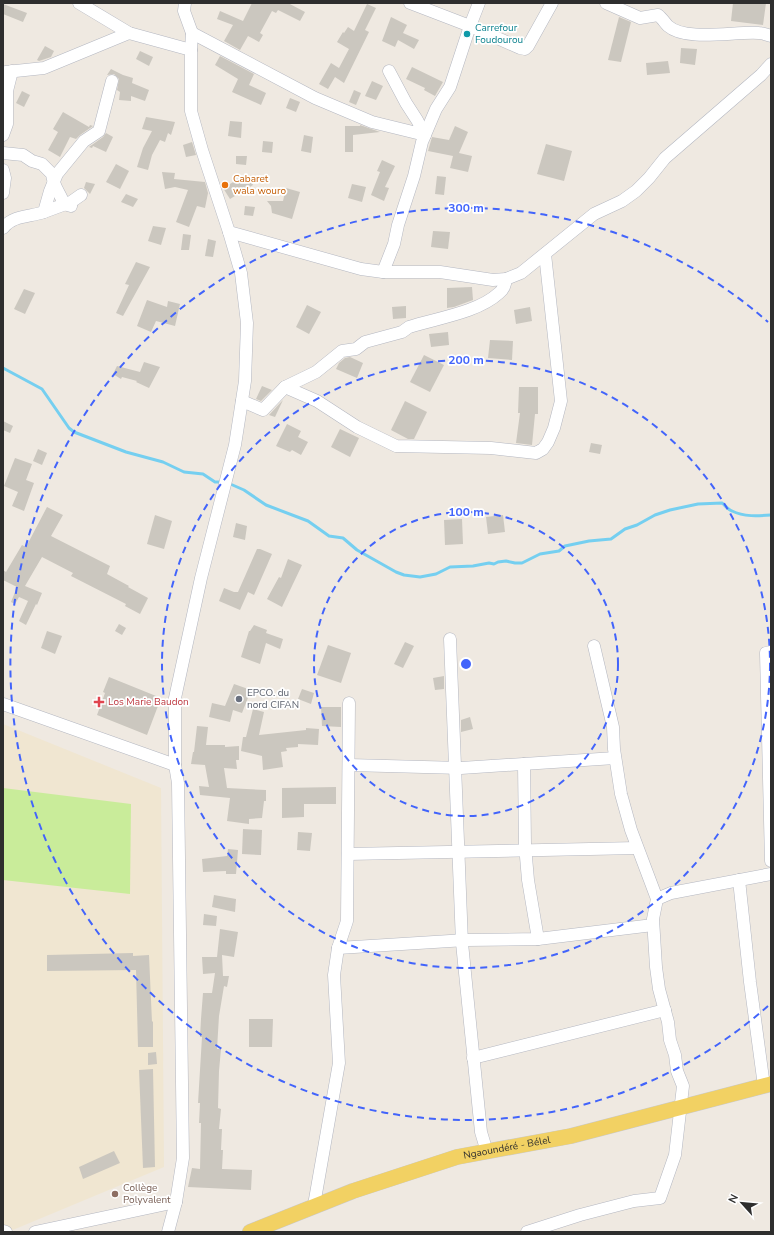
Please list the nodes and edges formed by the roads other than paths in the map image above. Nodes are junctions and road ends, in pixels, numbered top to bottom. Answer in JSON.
{"nodes":[{"id":1,"x":79,"y":3,"type":"edge"},
{"id":2,"x":185,"y":3,"type":"edge"},
{"id":3,"x":410,"y":3,"type":"edge"},
{"id":4,"x":479,"y":3,"type":"edge"},
{"id":5,"x":552,"y":3,"type":"edge"},
{"id":6,"x":606,"y":3,"type":"edge"},
{"id":7,"x":470,"y":26,"type":"junction"},
{"id":8,"x":129,"y":33,"type":"junction"},
{"id":9,"x":192,"y":33,"type":"junction"},
{"id":10,"x":771,"y":36,"type":"edge"},
{"id":11,"x":191,"y":50,"type":"junction"},
{"id":12,"x":771,"y":64,"type":"edge"},
{"id":13,"x":389,"y":71,"type":"dead end"},
{"id":14,"x":7,"y":73,"type":"edge"},
{"id":15,"x":112,"y":81,"type":"dead end"},
{"id":16,"x":3,"y":135,"type":"edge"},
{"id":17,"x":425,"y":135,"type":"junction"},
{"id":18,"x":3,"y":153,"type":"edge"},
{"id":19,"x":3,"y":170,"type":"edge"},
{"id":20,"x":53,"y":183,"type":"junction"},
{"id":21,"x":3,"y":193,"type":"edge"},
{"id":22,"x":81,"y":195,"type":"dead end"},
{"id":23,"x":68,"y":205,"type":"junction"},
{"id":24,"x":44,"y":212,"type":"junction"},
{"id":25,"x":3,"y":228,"type":"edge"},
{"id":26,"x":229,"y":232,"type":"junction"},
{"id":27,"x":545,"y":254,"type":"junction"},
{"id":28,"x":383,"y":272,"type":"junction"},
{"id":29,"x":506,"y":279,"type":"junction"},
{"id":30,"x":285,"y":387,"type":"junction"},
{"id":31,"x":242,"y":401,"type":"junction"},
{"id":32,"x":450,"y":639,"type":"dead end"},
{"id":33,"x":594,"y":646,"type":"dead end"},
{"id":34,"x":771,"y":652,"type":"edge"},
{"id":35,"x":349,"y":703,"type":"dead end"},
{"id":36,"x":3,"y":704,"type":"edge"},
{"id":37,"x":615,"y":758,"type":"junction"},
{"id":38,"x":524,"y":764,"type":"junction"},
{"id":39,"x":175,"y":765,"type":"junction"},
{"id":40,"x":349,"y":765,"type":"junction"},
{"id":41,"x":455,"y":768,"type":"junction"},
{"id":42,"x":637,"y":848,"type":"junction"},
{"id":43,"x":526,"y":851,"type":"junction"},
{"id":44,"x":458,"y":852,"type":"junction"},
{"id":45,"x":348,"y":854,"type":"junction"},
{"id":46,"x":771,"y":861,"type":"edge"},
{"id":47,"x":771,"y":874,"type":"edge"},
{"id":48,"x":739,"y":880,"type":"junction"},
{"id":49,"x":657,"y":899,"type":"junction"},
{"id":50,"x":654,"y":925,"type":"junction"},
{"id":51,"x":538,"y":939,"type":"junction"},
{"id":52,"x":462,"y":940,"type":"junction"},
{"id":53,"x":338,"y":948,"type":"junction"},
{"id":54,"x":665,"y":1010,"type":"junction"},
{"id":55,"x":473,"y":1058,"type":"junction"},
{"id":56,"x":768,"y":1085,"type":"edge"},
{"id":57,"x":680,"y":1107,"type":"junction"},
{"id":58,"x":487,"y":1152,"type":"junction"},
{"id":59,"x":176,"y":1202,"type":"junction"},
{"id":60,"x":314,"y":1205,"type":"junction"},
{"id":61,"x":3,"y":1231,"type":"edge"},
{"id":62,"x":6,"y":1232,"type":"edge"},
{"id":63,"x":34,"y":1232,"type":"edge"},
{"id":64,"x":168,"y":1232,"type":"edge"},
{"id":65,"x":250,"y":1232,"type":"edge"},
{"id":66,"x":527,"y":1232,"type":"edge"}],
"edges":[{"from":1,"to":8,"type":"street"},
{"from":2,"to":9,"type":"street"},
{"from":3,"to":7,"type":"street"},
{"from":4,"to":7,"type":"street"},
{"from":5,"to":7,"type":"street"},
{"from":6,"to":10,"type":"street"},
{"from":7,"to":17,"type":"street"},
{"from":8,"to":11,"type":"street"},
{"from":8,"to":14,"type":"street"},
{"from":9,"to":11,"type":"street"},
{"from":9,"to":17,"type":"street"},
{"from":11,"to":26,"type":"street"},
{"from":12,"to":27,"type":"street"},
{"from":13,"to":17,"type":"street"},
{"from":14,"to":16,"type":"street"},
{"from":15,"to":20,"type":"street"},
{"from":17,"to":28,"type":"street"},
{"from":18,"to":20,"type":"street"},
{"from":19,"to":21,"type":"street"},
{"from":20,"to":23,"type":"street"},
{"from":20,"to":24,"type":"street"},
{"from":22,"to":23,"type":"street"},
{"from":23,"to":24,"type":"street"},
{"from":24,"to":25,"type":"street"},
{"from":26,"to":28,"type":"street"},
{"from":26,"to":31,"type":"street"},
{"from":27,"to":29,"type":"street"},
{"from":27,"to":30,"type":"street"},
{"from":28,"to":29,"type":"street"},
{"from":29,"to":30,"type":"street"},
{"from":30,"to":31,"type":"street"},
{"from":31,"to":39,"type":"street"},
{"from":32,"to":41,"type":"street"},
{"from":33,"to":37,"type":"street"},
{"from":34,"to":46,"type":"street"},
{"from":35,"to":40,"type":"street"},
{"from":36,"to":39,"type":"street"},
{"from":37,"to":38,"type":"street"},
{"from":37,"to":42,"type":"street"},
{"from":38,"to":41,"type":"street"},
{"from":38,"to":43,"type":"street"},
{"from":39,"to":59,"type":"street"},
{"from":40,"to":41,"type":"street"},
{"from":40,"to":45,"type":"street"},
{"from":41,"to":44,"type":"street"},
{"from":42,"to":43,"type":"street"},
{"from":42,"to":49,"type":"street"},
{"from":43,"to":44,"type":"street"},
{"from":43,"to":51,"type":"street"},
{"from":44,"to":45,"type":"street"},
{"from":44,"to":52,"type":"street"},
{"from":45,"to":53,"type":"street"},
{"from":47,"to":48,"type":"street"},
{"from":48,"to":49,"type":"street"},
{"from":48,"to":56,"type":"street"},
{"from":49,"to":50,"type":"street"},
{"from":50,"to":51,"type":"street"},
{"from":50,"to":54,"type":"street"},
{"from":51,"to":52,"type":"street"},
{"from":52,"to":53,"type":"street"},
{"from":52,"to":55,"type":"street"},
{"from":53,"to":60,"type":"street"},
{"from":54,"to":55,"type":"street"},
{"from":54,"to":57,"type":"street"},
{"from":55,"to":58,"type":"street"},
{"from":56,"to":57,"type":"main road","name":"Ngaoundéré - Bélel"},
{"from":57,"to":58,"type":"main road","name":"Ngaoundéré - Bélel"},
{"from":57,"to":66,"type":"street"},
{"from":58,"to":60,"type":"main road","name":"Ngaoundéré - Bélel"},
{"from":59,"to":63,"type":"street"},
{"from":59,"to":64,"type":"street"},
{"from":60,"to":65,"type":"main road","name":"Ngaoundéré - Bélel"},
{"from":61,"to":62,"type":"street"}]}
